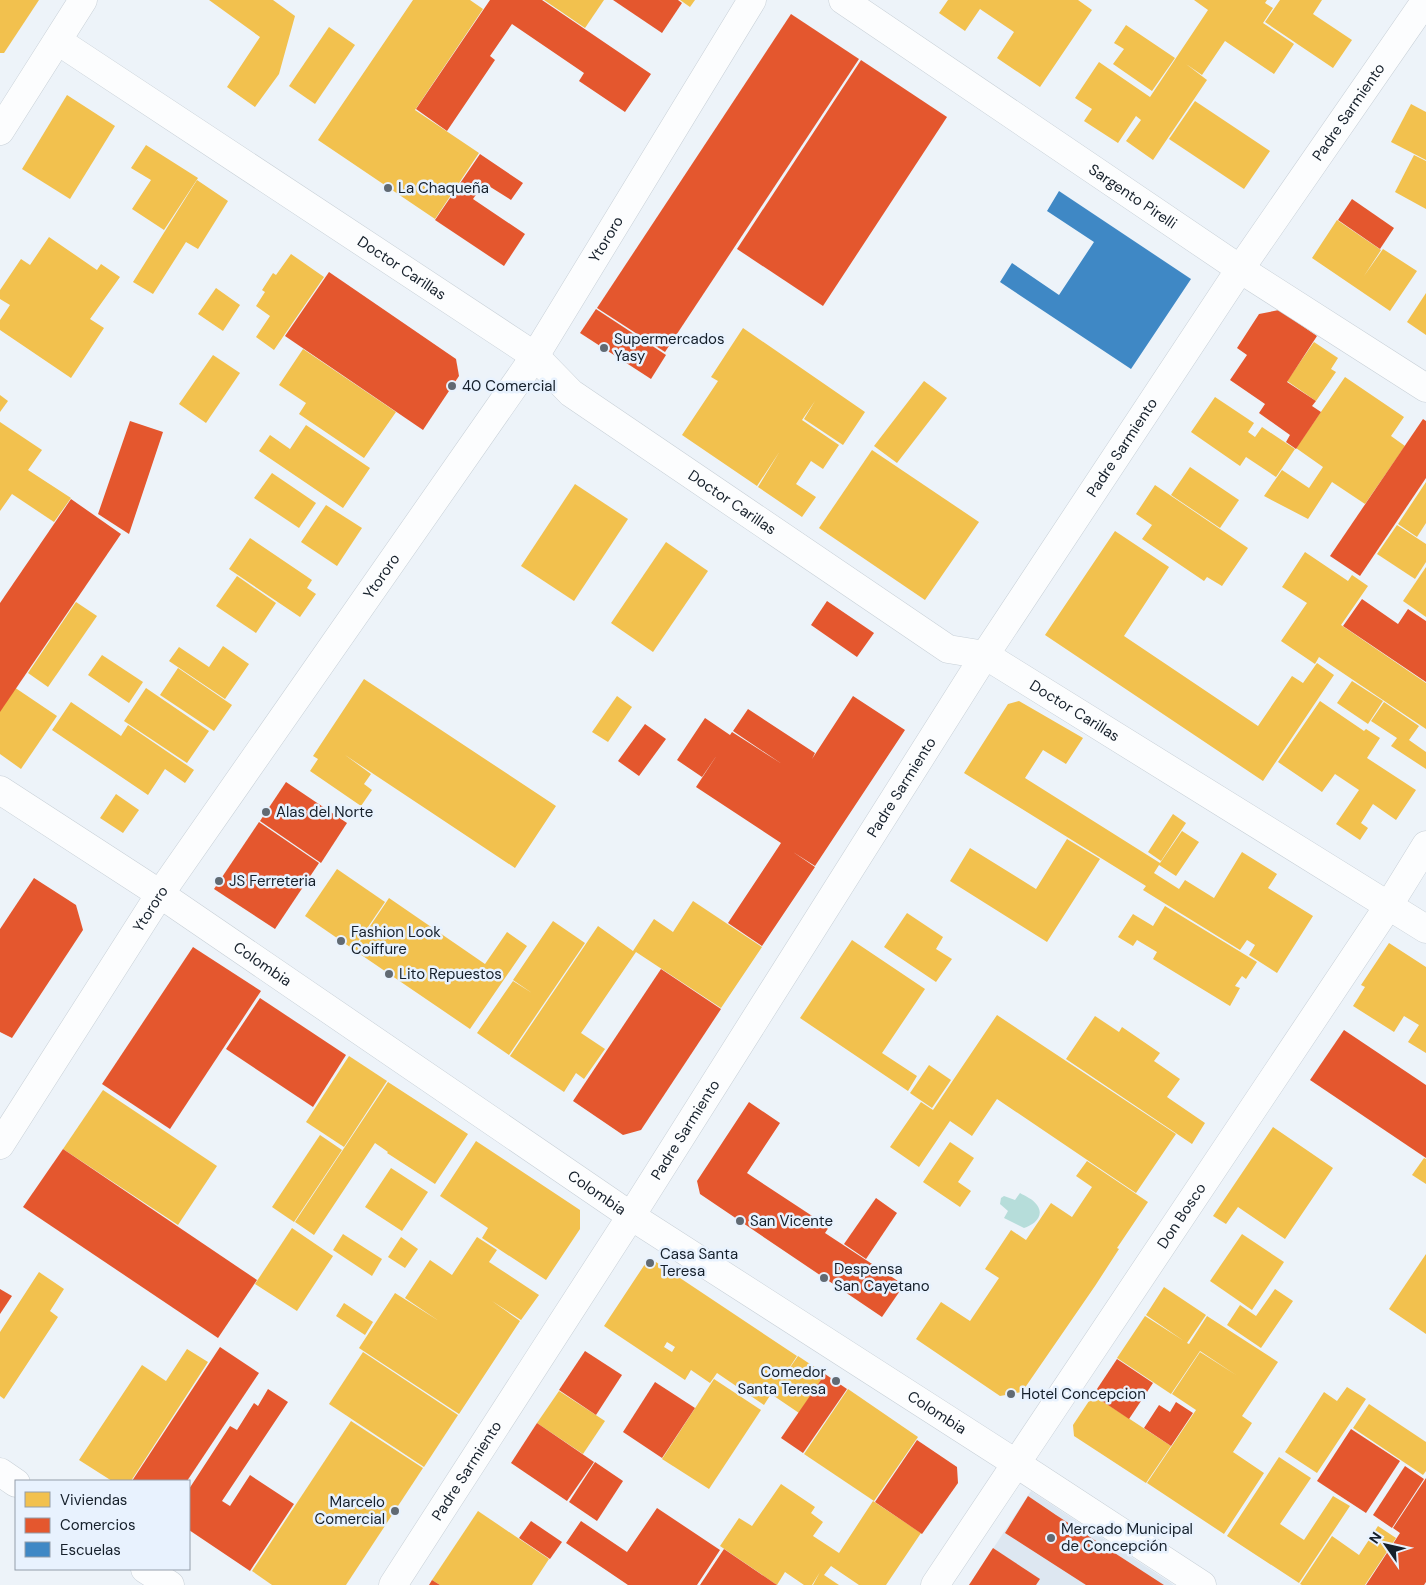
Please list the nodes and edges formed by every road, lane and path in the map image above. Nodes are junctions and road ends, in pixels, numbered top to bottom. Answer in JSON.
{"nodes":[{"id":1,"x":83,"y":0,"type":"edge"},
{"id":2,"x":752,"y":0,"type":"edge"},
{"id":3,"x":843,"y":0,"type":"edge"},
{"id":4,"x":1426,"y":0,"type":"edge"},
{"id":5,"x":58,"y":41,"type":"junction"},
{"id":6,"x":2,"y":124,"type":"edge"},
{"id":7,"x":1240,"y":269,"type":"junction"},
{"id":8,"x":535,"y":356,"type":"junction"},
{"id":9,"x":1426,"y":388,"type":"edge"},
{"id":10,"x":985,"y":655,"type":"junction"},
{"id":11,"x":0,"y":790,"type":"edge"},
{"id":12,"x":1426,"y":845,"type":"edge"},
{"id":13,"x":160,"y":894,"type":"junction"},
{"id":14,"x":1389,"y":905,"type":"junction"},
{"id":15,"x":1426,"y":929,"type":"edge"},
{"id":16,"x":0,"y":1144,"type":"edge"},
{"id":17,"x":630,"y":1216,"type":"junction"},
{"id":18,"x":1017,"y":1464,"type":"junction"},
{"id":19,"x":0,"y":1472,"type":"edge"},
{"id":20,"x":15,"y":1482,"type":"edge"},
{"id":21,"x":147,"y":1570,"type":"edge"},
{"id":22,"x":170,"y":1585,"type":"edge"},
{"id":23,"x":393,"y":1585,"type":"edge"},
{"id":24,"x":935,"y":1585,"type":"edge"},
{"id":25,"x":1202,"y":1585,"type":"edge"}],
"edges":[{"from":1,"to":5,"type":"street"},
{"from":2,"to":8,"type":"street","name":"Ytororo"},
{"from":3,"to":7,"type":"street","name":"Sargento Pirelli"},
{"from":4,"to":7,"type":"street","name":"Padre Sarmiento"},
{"from":5,"to":6,"type":"street"},
{"from":5,"to":8,"type":"street","name":"Doctor Carillas"},
{"from":7,"to":9,"type":"street","name":"Sargento Pirelli"},
{"from":7,"to":10,"type":"street","name":"Padre Sarmiento"},
{"from":8,"to":10,"type":"street","name":"Doctor Carillas"},
{"from":8,"to":13,"type":"street","name":"Ytororo"},
{"from":10,"to":14,"type":"street","name":"Doctor Carillas"},
{"from":10,"to":17,"type":"street","name":"Padre Sarmiento"},
{"from":11,"to":13,"type":"street","name":"Colombia"},
{"from":12,"to":14,"type":"street","name":"Don Bosco"},
{"from":13,"to":16,"type":"street","name":"Ytororo"},
{"from":13,"to":17,"type":"street","name":"Colombia"},
{"from":14,"to":15,"type":"street","name":"Doctor Carillas"},
{"from":14,"to":18,"type":"street","name":"Don Bosco"},
{"from":17,"to":18,"type":"street","name":"Colombia"},
{"from":17,"to":23,"type":"street","name":"Padre Sarmiento"},
{"from":18,"to":24,"type":"street","name":"Don Bosco"},
{"from":18,"to":25,"type":"street","name":"Colombia"},
{"from":19,"to":20,"type":"street"},
{"from":21,"to":22,"type":"street"}]}
